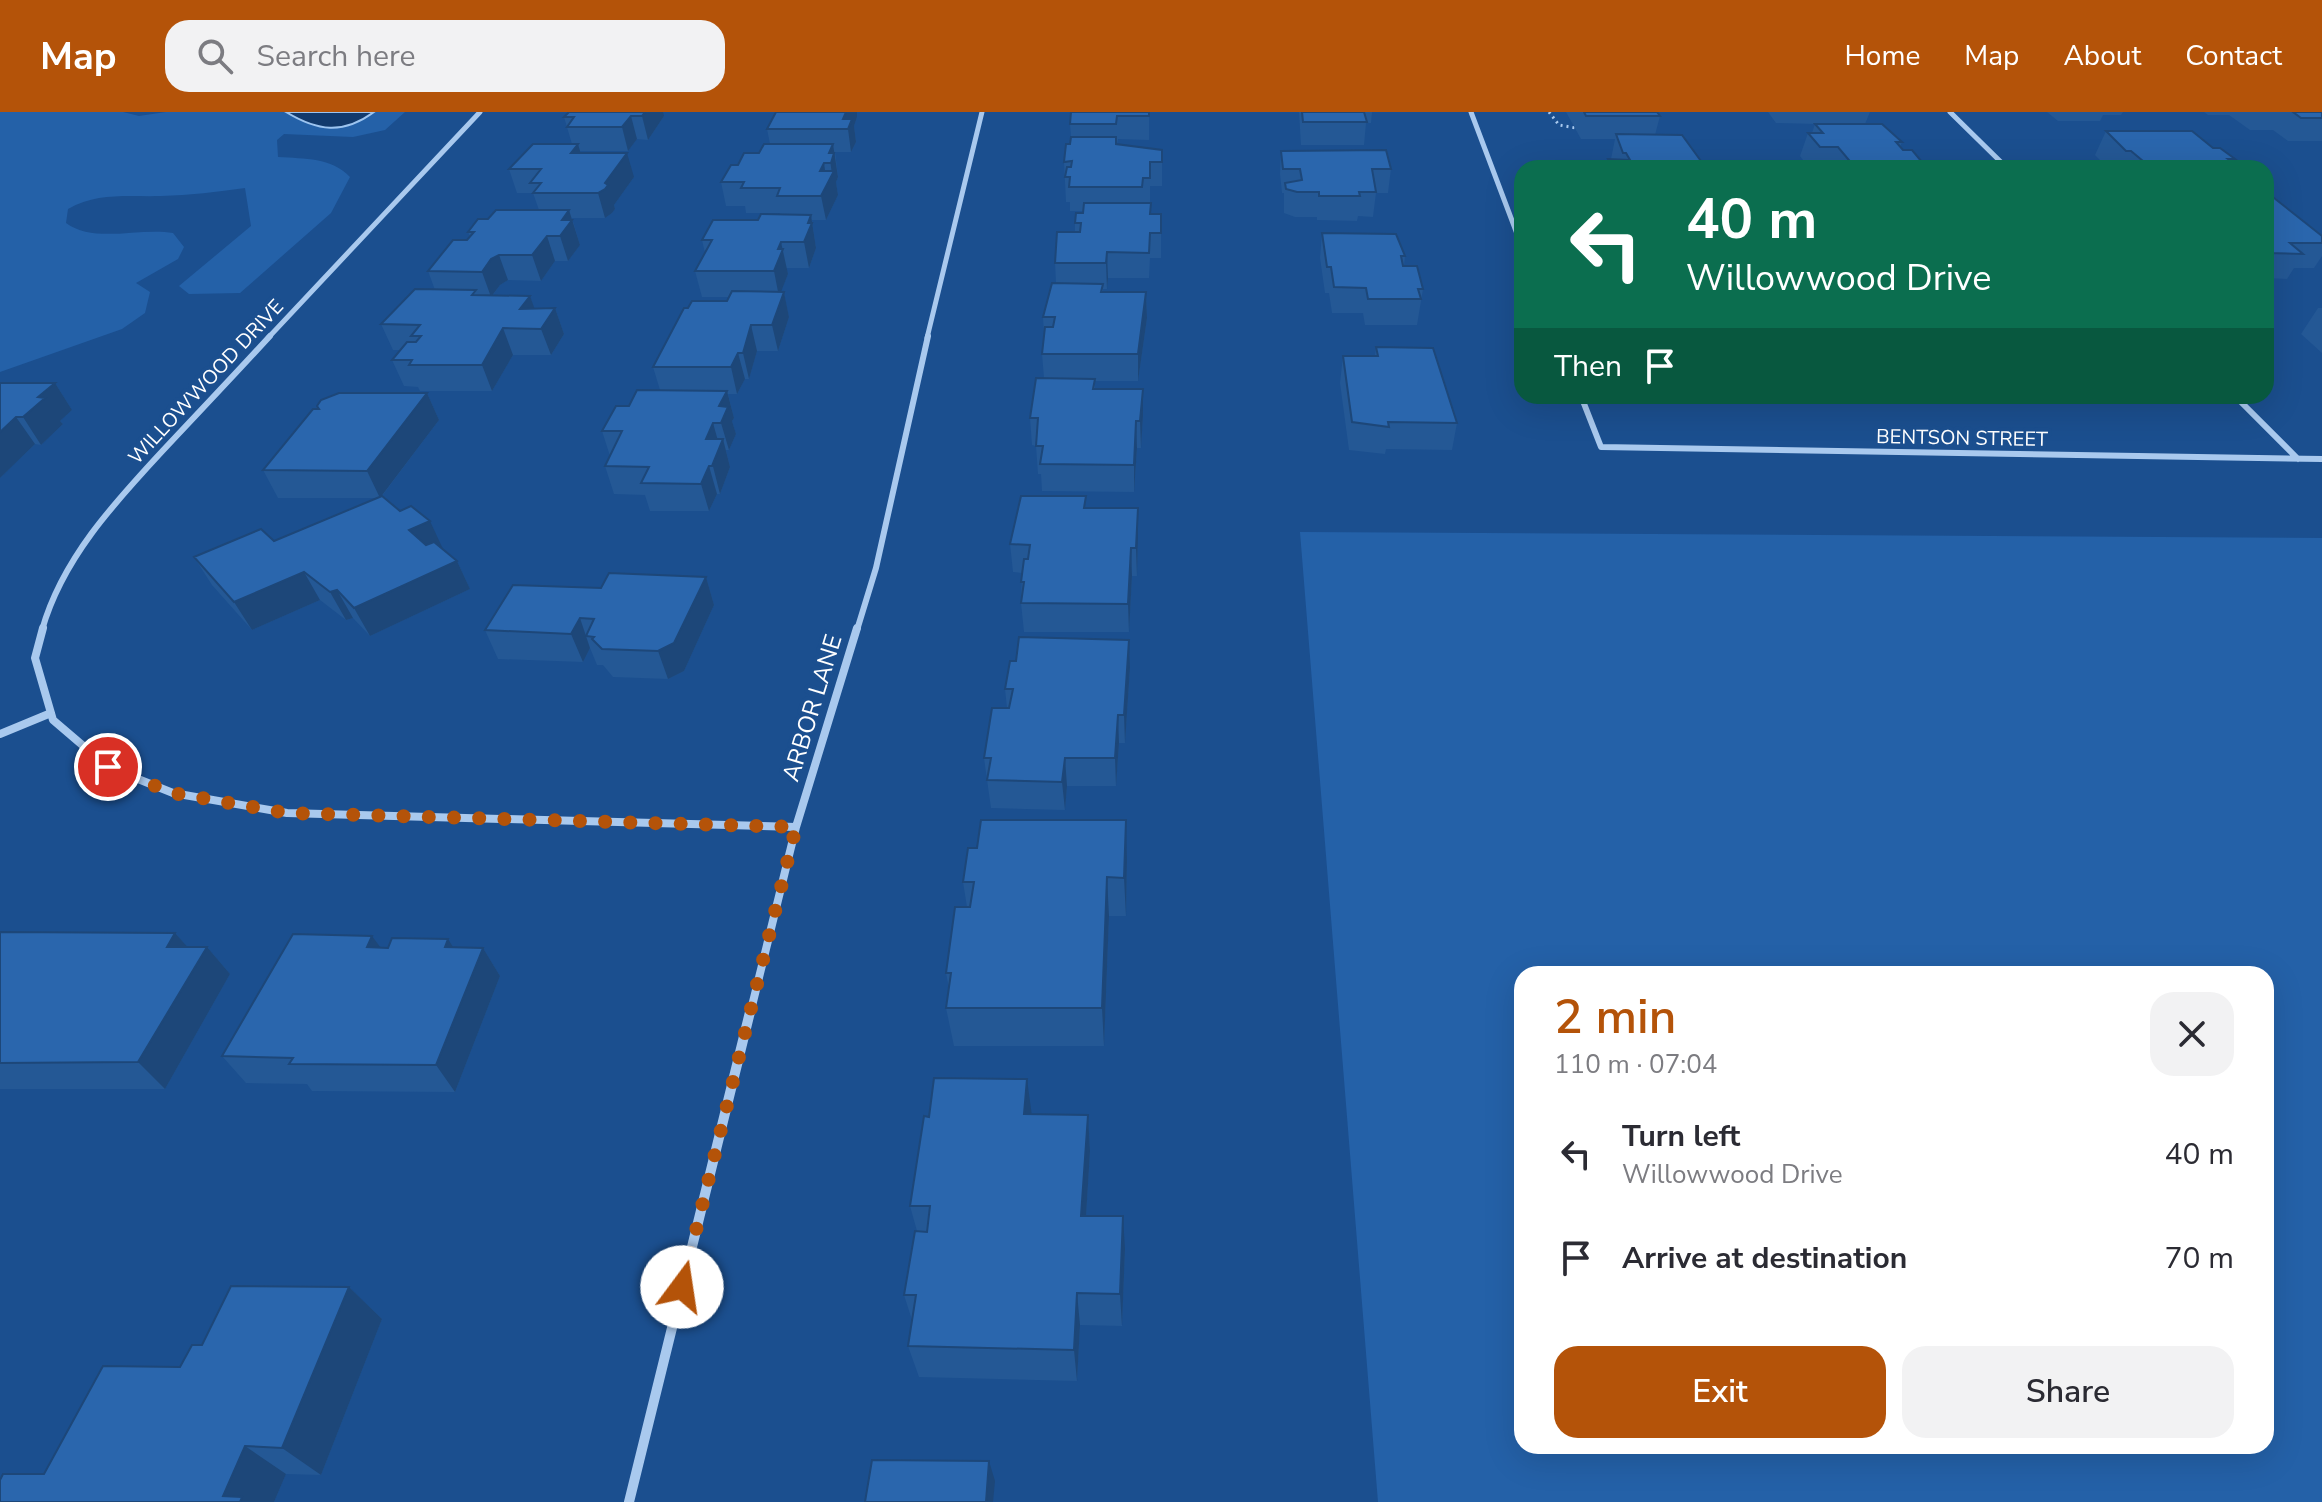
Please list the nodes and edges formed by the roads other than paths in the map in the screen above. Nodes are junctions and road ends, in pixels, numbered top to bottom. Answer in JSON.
{"nodes":[{"id":1,"x":480,"y":112,"type":"edge"},
{"id":2,"x":982,"y":112,"type":"edge"},
{"id":3,"x":1471,"y":112,"type":"edge"},
{"id":4,"x":1950,"y":112,"type":"edge"},
{"id":5,"x":1999,"y":160,"type":"edge"},
{"id":6,"x":1514,"y":226,"type":"edge"},
{"id":7,"x":1584,"y":404,"type":"edge"},
{"id":8,"x":2243,"y":404,"type":"edge"},
{"id":9,"x":2298,"y":459,"type":"junction"},
{"id":10,"x":2322,"y":459,"type":"edge"},
{"id":11,"x":51,"y":713,"type":"junction"},
{"id":12,"x":0,"y":734,"type":"edge"},
{"id":13,"x":796,"y":827,"type":"junction"},
{"id":14,"x":629,"y":1502,"type":"edge"}],
"edges":[{"from":1,"to":11,"type":"street","name":"WILLOWWOOD DRIVE"},
{"from":2,"to":13,"type":"street","name":"ARBOR LANE"},
{"from":3,"to":6,"type":"street"},
{"from":4,"to":5,"type":"street"},
{"from":7,"to":9,"type":"street","name":"BENTSON STREET"},
{"from":8,"to":9,"type":"street"},
{"from":9,"to":10,"type":"street","name":"BENTSON STREET"},
{"from":11,"to":12,"type":"street"},
{"from":11,"to":13,"type":"street","name":"WILLOWWOOD DRIVE"},
{"from":13,"to":14,"type":"street","name":"ARBOR LANE"}]}
